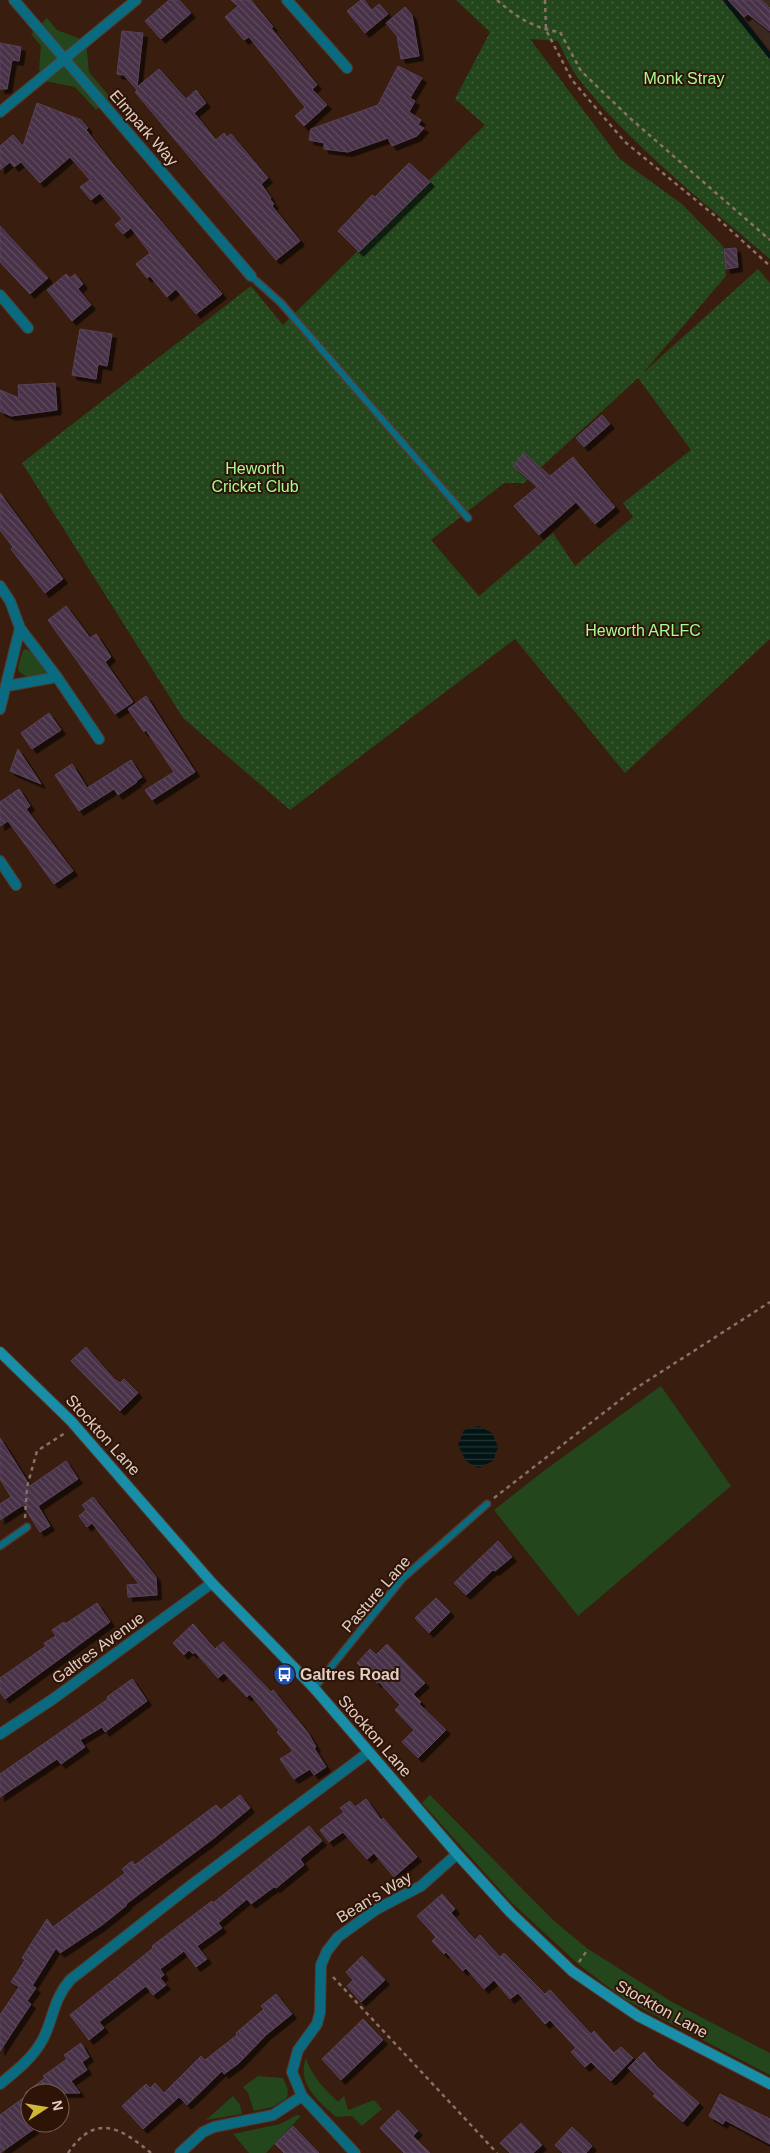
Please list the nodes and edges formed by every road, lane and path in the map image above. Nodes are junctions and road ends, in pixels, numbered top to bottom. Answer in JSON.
{"nodes":[{"id":1,"x":14,"y":0,"type":"edge"},
{"id":2,"x":136,"y":0,"type":"edge"},
{"id":3,"x":287,"y":0,"type":"edge"},
{"id":4,"x":498,"y":0,"type":"edge"},
{"id":5,"x":545,"y":0,"type":"edge"},
{"id":6,"x":546,"y":30,"type":"junction"},
{"id":7,"x":64,"y":59,"type":"junction"},
{"id":8,"x":347,"y":68,"type":"dead end"},
{"id":9,"x":0,"y":112,"type":"edge"},
{"id":10,"x":770,"y":240,"type":"edge"},
{"id":11,"x":770,"y":266,"type":"edge"},
{"id":12,"x":251,"y":276,"type":"joint"},
{"id":13,"x":0,"y":295,"type":"edge"},
{"id":14,"x":28,"y":328,"type":"dead end"},
{"id":15,"x":468,"y":518,"type":"dead end"},
{"id":16,"x":0,"y":586,"type":"edge"},
{"id":17,"x":20,"y":628,"type":"junction"},
{"id":18,"x":57,"y":677,"type":"junction"},
{"id":19,"x":7,"y":686,"type":"junction"},
{"id":20,"x":0,"y":709,"type":"edge"},
{"id":21,"x":99,"y":739,"type":"dead end"},
{"id":22,"x":0,"y":861,"type":"edge"},
{"id":23,"x":16,"y":885,"type":"dead end"},
{"id":24,"x":770,"y":1302,"type":"edge"},
{"id":25,"x":0,"y":1352,"type":"edge"},
{"id":26,"x":76,"y":1427,"type":"junction"},
{"id":27,"x":487,"y":1504,"type":"joint"},
{"id":28,"x":27,"y":1527,"type":"joint"},
{"id":29,"x":0,"y":1546,"type":"edge"},
{"id":30,"x":212,"y":1583,"type":"junction"},
{"id":31,"x":314,"y":1688,"type":"junction"},
{"id":32,"x":0,"y":1734,"type":"edge"},
{"id":33,"x":369,"y":1752,"type":"junction"},
{"id":34,"x":456,"y":1854,"type":"junction"},
{"id":35,"x":321,"y":1965,"type":"junction"},
{"id":36,"x":0,"y":2084,"type":"edge"},
{"id":37,"x":770,"y":2084,"type":"edge"},
{"id":38,"x":302,"y":2096,"type":"junction"},
{"id":39,"x":68,"y":2153,"type":"edge"},
{"id":40,"x":151,"y":2153,"type":"edge"},
{"id":41,"x":180,"y":2153,"type":"edge"},
{"id":42,"x":354,"y":2153,"type":"edge"},
{"id":43,"x":496,"y":2153,"type":"edge"}],
"edges":[{"from":1,"to":7,"type":"street","name":"Elmpark Way"},
{"from":2,"to":7,"type":"street"},
{"from":3,"to":8,"type":"street"},
{"from":4,"to":6,"type":"path"},
{"from":5,"to":6,"type":"path"},
{"from":6,"to":10,"type":"path"},
{"from":6,"to":11,"type":"path"},
{"from":7,"to":9,"type":"street"},
{"from":7,"to":12,"type":"street","name":"Elmpark Way"},
{"from":12,"to":15,"type":"lane"},
{"from":13,"to":14,"type":"street"},
{"from":16,"to":17,"type":"street"},
{"from":17,"to":18,"type":"street"},
{"from":17,"to":19,"type":"street"},
{"from":18,"to":19,"type":"street"},
{"from":18,"to":21,"type":"street"},
{"from":19,"to":20,"type":"street"},
{"from":22,"to":23,"type":"street"},
{"from":24,"to":27,"type":"path"},
{"from":25,"to":26,"type":"street","name":"Stockton Lane"},
{"from":26,"to":28,"type":"path"},
{"from":26,"to":30,"type":"street","name":"Stockton Lane"},
{"from":27,"to":31,"type":"lane","name":"Pasture Lane"},
{"from":28,"to":29,"type":"lane"},
{"from":30,"to":31,"type":"street","name":"Stockton Lane"},
{"from":30,"to":32,"type":"street","name":"Galtres Avenue"},
{"from":31,"to":33,"type":"street","name":"Stockton Lane"},
{"from":33,"to":34,"type":"street","name":"Stockton Lane"},
{"from":33,"to":36,"type":"street"},
{"from":34,"to":35,"type":"street","name":"Bean's Way"},
{"from":34,"to":37,"type":"street","name":"Stockton Lane"},
{"from":35,"to":38,"type":"street","name":"Bean's Way"},
{"from":35,"to":43,"type":"path"},
{"from":38,"to":41,"type":"street"},
{"from":38,"to":42,"type":"street","name":"Bean's Way"},
{"from":39,"to":40,"type":"path"}]}
